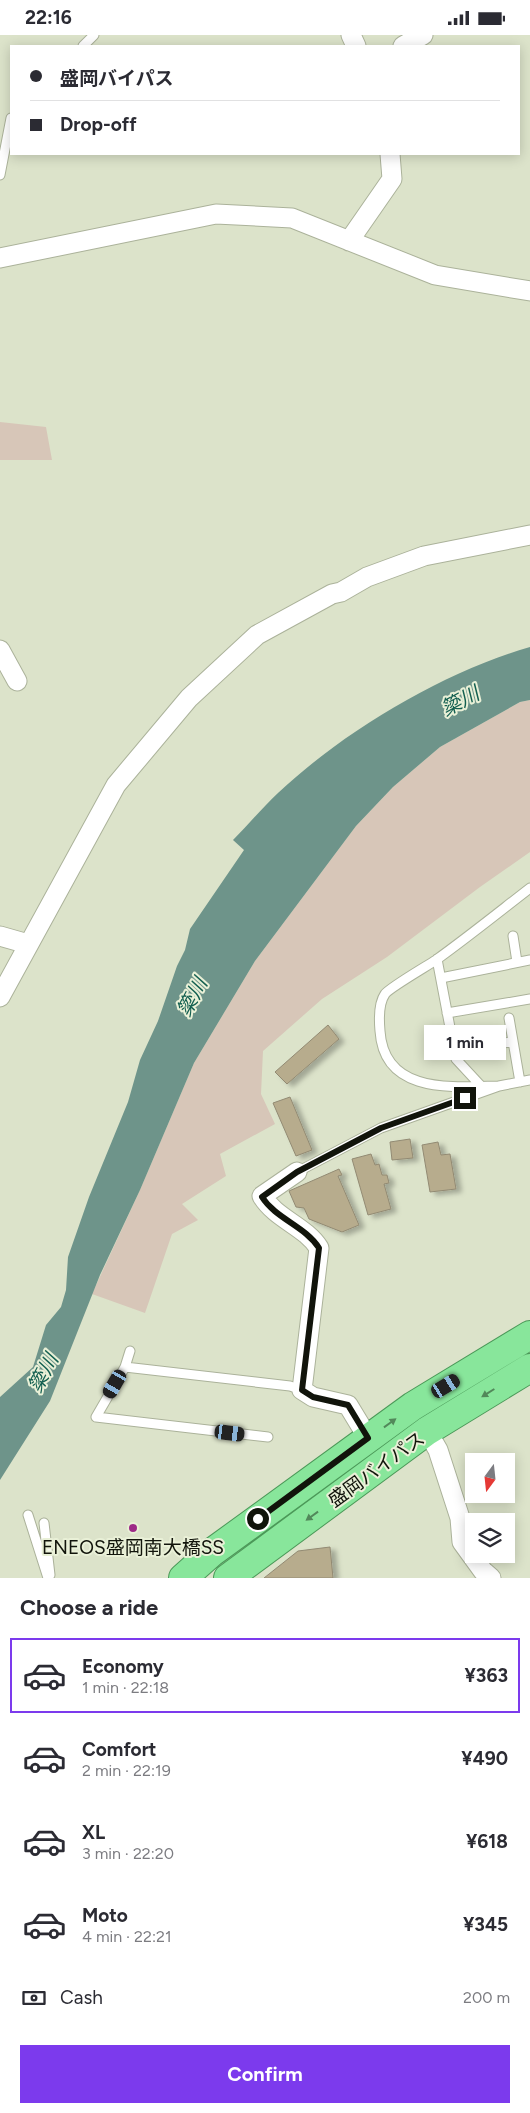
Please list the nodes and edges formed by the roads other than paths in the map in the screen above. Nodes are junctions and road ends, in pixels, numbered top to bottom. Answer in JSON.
{"nodes":[{"id":1,"x":94,"y":35,"type":"edge"},
{"id":2,"x":423,"y":35,"type":"edge"},
{"id":3,"x":84,"y":45,"type":"edge"},
{"id":4,"x":405,"y":45,"type":"edge"},
{"id":5,"x":10,"y":123,"type":"edge"},
{"id":6,"x":390,"y":155,"type":"edge"},
{"id":7,"x":0,"y":175,"type":"edge"},
{"id":8,"x":349,"y":241,"type":"junction"},
{"id":9,"x":0,"y":258,"type":"edge"},
{"id":10,"x":530,"y":291,"type":"edge"},
{"id":11,"x":530,"y":535,"type":"edge"},
{"id":12,"x":0,"y":650,"type":"edge"},
{"id":13,"x":17,"y":681,"type":"dead end"},
{"id":14,"x":530,"y":888,"type":"edge"},
{"id":15,"x":0,"y":936,"type":"edge"},
{"id":16,"x":513,"y":936,"type":"dead end"},
{"id":17,"x":28,"y":944,"type":"junction"},
{"id":18,"x":437,"y":959,"type":"junction"},
{"id":19,"x":530,"y":959,"type":"edge"},
{"id":20,"x":517,"y":962,"type":"junction"},
{"id":21,"x":441,"y":979,"type":"junction"},
{"id":22,"x":0,"y":997,"type":"edge"},
{"id":23,"x":530,"y":999,"type":"edge"},
{"id":24,"x":447,"y":1013,"type":"junction"},
{"id":25,"x":509,"y":1018,"type":"dead end"},
{"id":26,"x":513,"y":1042,"type":"junction"},
{"id":27,"x":492,"y":1044,"type":"dead end"},
{"id":28,"x":530,"y":1081,"type":"edge"},
{"id":29,"x":520,"y":1082,"type":"junction"},
{"id":30,"x":499,"y":1086,"type":"junction"},
{"id":31,"x":481,"y":1087,"type":"junction"},
{"id":32,"x":297,"y":1172,"type":"joint"},
{"id":33,"x":530,"y":1335,"type":"edge"},
{"id":34,"x":130,"y":1351,"type":"dead end"},
{"id":35,"x":125,"y":1367,"type":"junction"},
{"id":36,"x":530,"y":1368,"type":"edge"},
{"id":37,"x":302,"y":1390,"type":"junction"},
{"id":38,"x":427,"y":1431,"type":"junction"},
{"id":39,"x":268,"y":1437,"type":"dead end"},
{"id":40,"x":368,"y":1438,"type":"junction"},
{"id":41,"x":28,"y":1515,"type":"dead end"},
{"id":42,"x":44,"y":1523,"type":"dead end"},
{"id":43,"x":49,"y":1578,"type":"edge"},
{"id":44,"x":183,"y":1578,"type":"edge"},
{"id":45,"x":228,"y":1578,"type":"edge"},
{"id":46,"x":491,"y":1578,"type":"edge"}],
"edges":[{"from":1,"to":3,"type":"lane"},
{"from":2,"to":4,"type":"street"},
{"from":5,"to":7,"type":"lane"},
{"from":6,"to":8,"type":"street"},
{"from":8,"to":9,"type":"street"},
{"from":8,"to":10,"type":"street"},
{"from":11,"to":17,"type":"street"},
{"from":12,"to":13,"type":"street"},
{"from":14,"to":18,"type":"lane"},
{"from":15,"to":17,"type":"street"},
{"from":16,"to":20,"type":"lane"},
{"from":17,"to":22,"type":"street"},
{"from":18,"to":21,"type":"lane"},
{"from":18,"to":31,"type":"lane"},
{"from":19,"to":20,"type":"lane"},
{"from":20,"to":21,"type":"lane"},
{"from":21,"to":24,"type":"lane"},
{"from":23,"to":24,"type":"lane"},
{"from":24,"to":31,"type":"lane"},
{"from":25,"to":26,"type":"lane"},
{"from":26,"to":27,"type":"lane"},
{"from":26,"to":29,"type":"lane"},
{"from":28,"to":29,"type":"lane"},
{"from":29,"to":30,"type":"lane"},
{"from":30,"to":31,"type":"lane"},
{"from":30,"to":32,"type":"lane"},
{"from":32,"to":37,"type":"street"},
{"from":40,"to":33,"type":"highway","name":"盛岡バイパス","one_way":true},
{"from":34,"to":35,"type":"lane"},
{"from":35,"to":37,"type":"lane"},
{"from":35,"to":39,"type":"lane"},
{"from":36,"to":38,"type":"highway","name":"盛岡バイパス","one_way":true},
{"from":37,"to":40,"type":"street"},
{"from":38,"to":45,"type":"highway","name":"盛岡バイパス","one_way":true},
{"from":38,"to":46,"type":"street"},
{"from":40,"to":44,"type":"highway","name":"盛岡バイパス"},
{"from":41,"to":43,"type":"lane"},
{"from":42,"to":43,"type":"lane"}]}
